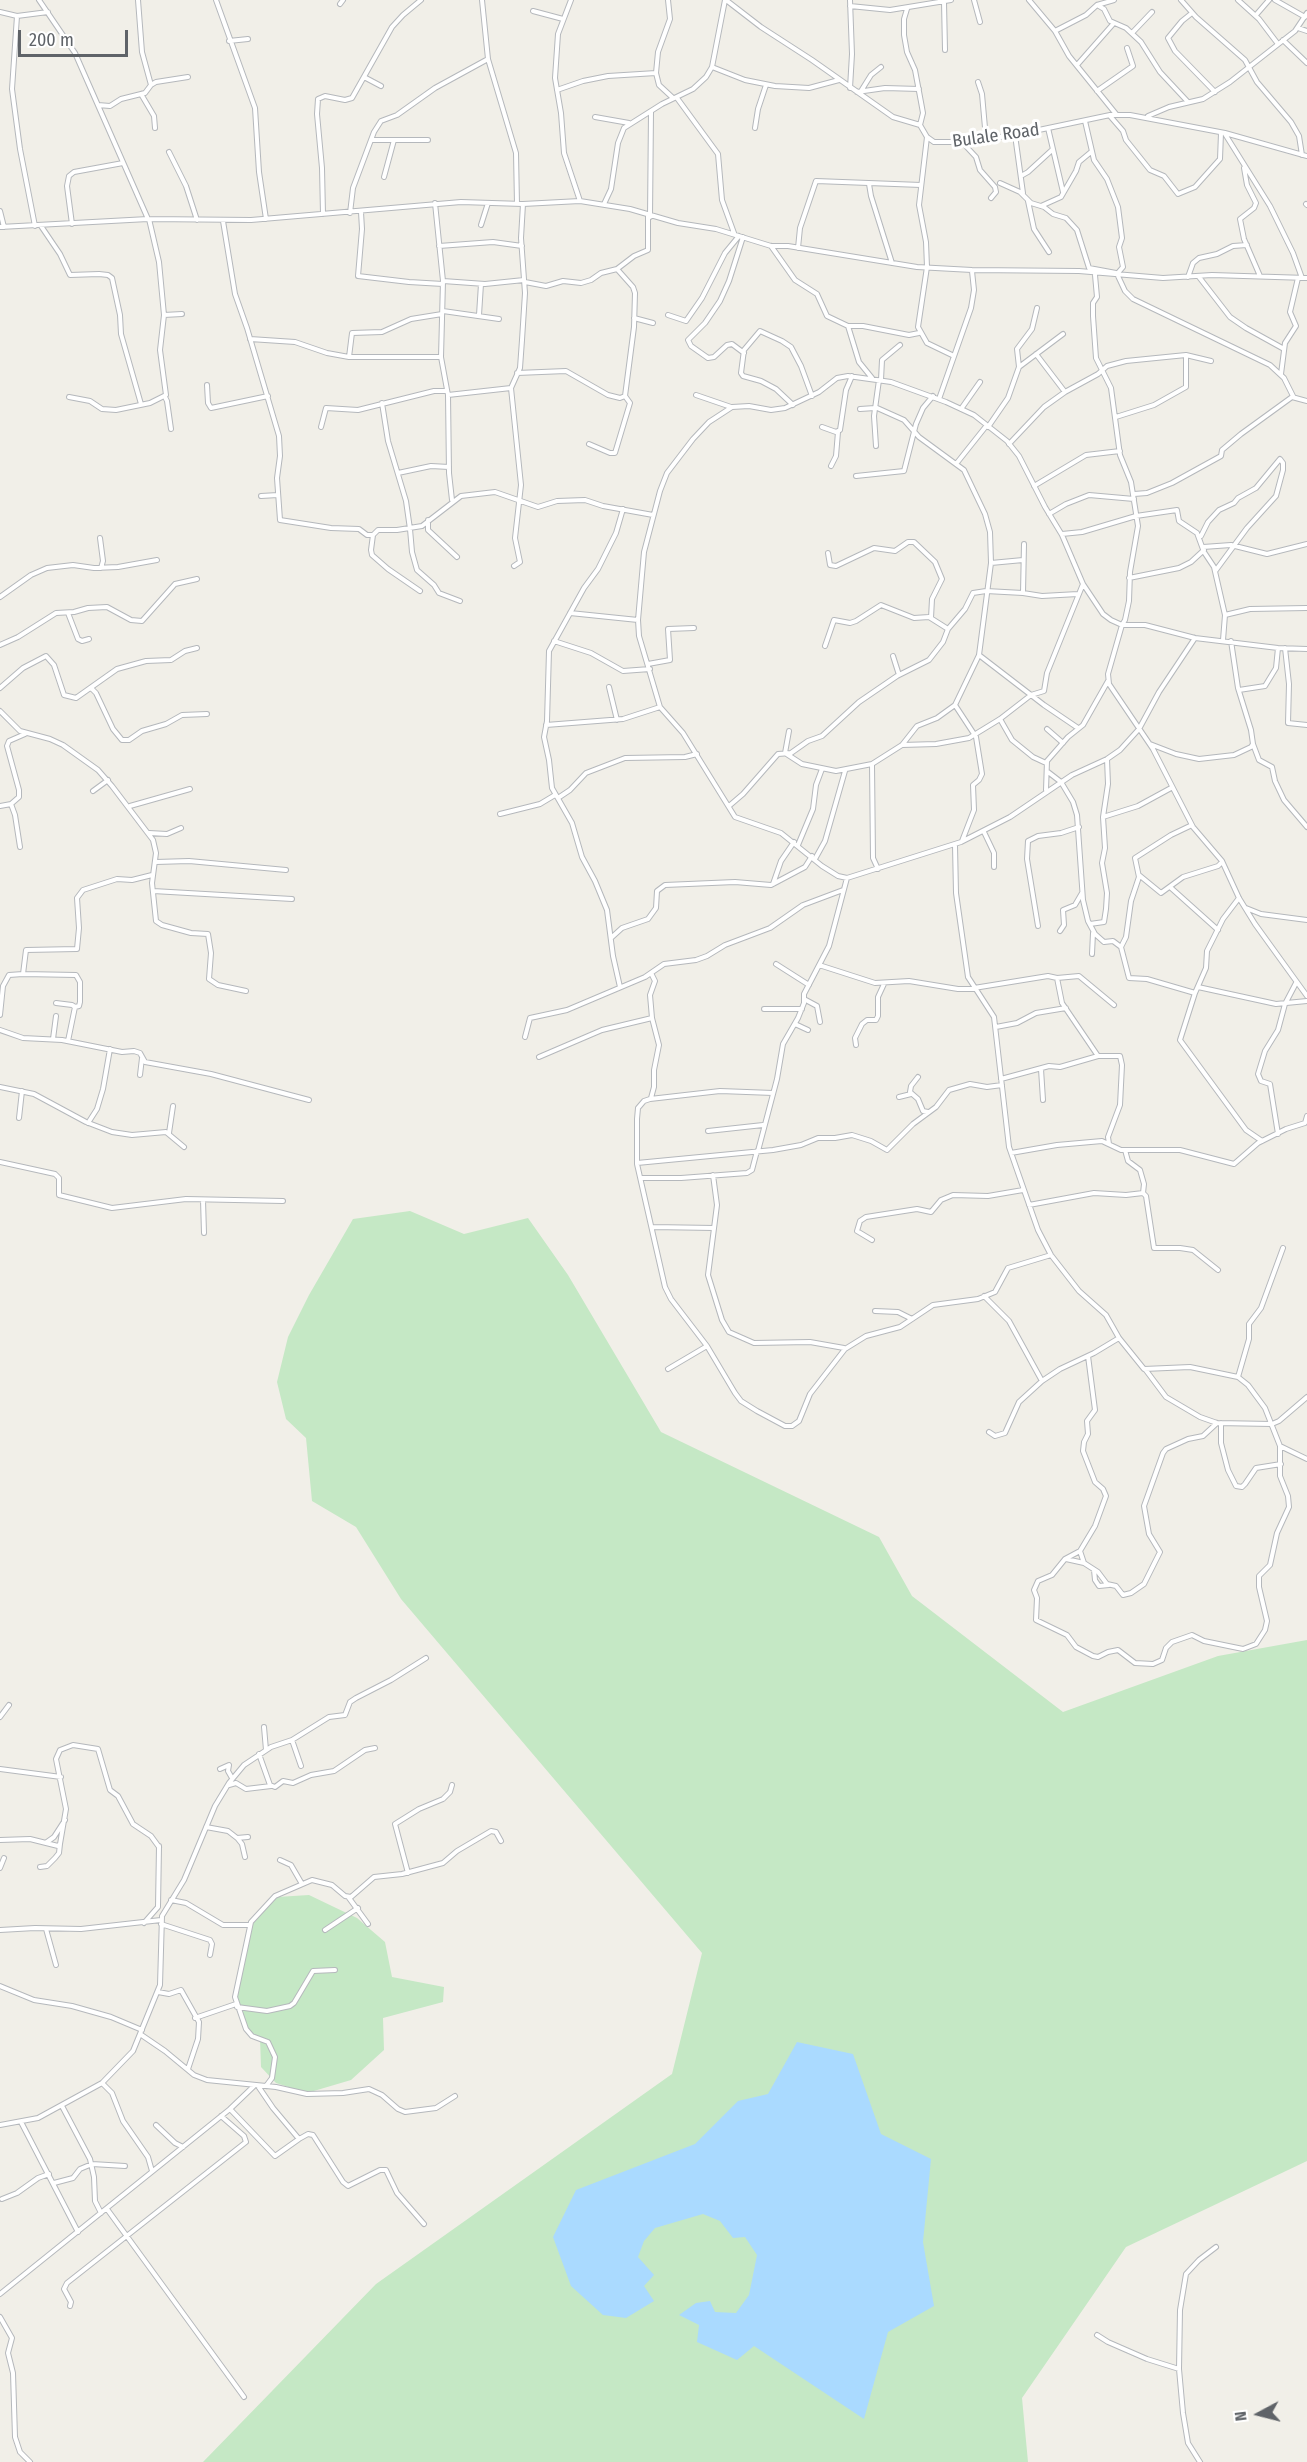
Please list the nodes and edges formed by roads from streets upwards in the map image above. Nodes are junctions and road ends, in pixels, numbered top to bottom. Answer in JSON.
{"nodes":[{"id":1,"x":39,"y":0,"type":"edge"},
{"id":2,"x":138,"y":0,"type":"edge"},
{"id":3,"x":216,"y":0,"type":"edge"},
{"id":4,"x":421,"y":0,"type":"edge"},
{"id":5,"x":482,"y":0,"type":"edge"},
{"id":6,"x":571,"y":0,"type":"edge"},
{"id":7,"x":668,"y":0,"type":"edge"},
{"id":8,"x":725,"y":0,"type":"edge"},
{"id":9,"x":850,"y":0,"type":"edge"},
{"id":10,"x":974,"y":0,"type":"edge"},
{"id":11,"x":1029,"y":0,"type":"edge"},
{"id":12,"x":1114,"y":0,"type":"edge"},
{"id":13,"x":1181,"y":0,"type":"edge"},
{"id":14,"x":1238,"y":0,"type":"edge"},
{"id":15,"x":1269,"y":0,"type":"edge"},
{"id":16,"x":1275,"y":0,"type":"edge"},
{"id":17,"x":948,"y":1,"type":"edge"},
{"id":18,"x":1100,"y":2,"type":"edge"},
{"id":19,"x":850,"y":6,"type":"junction"},
{"id":20,"x":907,"y":9,"type":"junction"},
{"id":21,"x":533,"y":11,"type":"dead end"},
{"id":22,"x":0,"y":12,"type":"edge"},
{"id":23,"x":48,"y":12,"type":"junction"},
{"id":24,"x":1152,"y":12,"type":"dead end"},
{"id":25,"x":1192,"y":13,"type":"junction"},
{"id":26,"x":1256,"y":15,"type":"junction"},
{"id":27,"x":1306,"y":15,"type":"edge"},
{"id":28,"x":16,"y":16,"type":"junction"},
{"id":29,"x":563,"y":19,"type":"junction"},
{"id":30,"x":980,"y":22,"type":"dead end"},
{"id":31,"x":1114,"y":23,"type":"junction"},
{"id":32,"x":1298,"y":28,"type":"junction"},
{"id":33,"x":1055,"y":31,"type":"junction"},
{"id":34,"x":1307,"y":31,"type":"edge"},
{"id":35,"x":1132,"y":33,"type":"junction"},
{"id":36,"x":248,"y":39,"type":"dead end"},
{"id":37,"x":229,"y":40,"type":"junction"},
{"id":38,"x":1283,"y":40,"type":"junction"},
{"id":39,"x":1278,"y":44,"type":"junction"},
{"id":40,"x":1127,"y":48,"type":"dead end"},
{"id":41,"x":945,"y":50,"type":"dead end"},
{"id":42,"x":488,"y":59,"type":"junction"},
{"id":43,"x":1307,"y":63,"type":"edge"},
{"id":44,"x":1077,"y":65,"type":"junction"},
{"id":45,"x":712,"y":67,"type":"junction"},
{"id":46,"x":881,"y":67,"type":"dead end"},
{"id":47,"x":1248,"y":68,"type":"junction"},
{"id":48,"x":656,"y":73,"type":"junction"},
{"id":49,"x":188,"y":77,"type":"dead end"},
{"id":50,"x":364,"y":77,"type":"junction"},
{"id":51,"x":839,"y":80,"type":"junction"},
{"id":52,"x":978,"y":82,"type":"dead end"},
{"id":53,"x":151,"y":85,"type":"junction"},
{"id":54,"x":766,"y":85,"type":"junction"},
{"id":55,"x":381,"y":86,"type":"dead end"},
{"id":56,"x":850,"y":88,"type":"junction"},
{"id":57,"x":919,"y":89,"type":"junction"},
{"id":58,"x":556,"y":90,"type":"junction"},
{"id":59,"x":1097,"y":91,"type":"junction"},
{"id":60,"x":858,"y":92,"type":"junction"},
{"id":61,"x":1215,"y":92,"type":"junction"},
{"id":62,"x":141,"y":94,"type":"junction"},
{"id":63,"x":675,"y":98,"type":"junction"},
{"id":64,"x":1188,"y":103,"type":"junction"},
{"id":65,"x":98,"y":105,"type":"junction"},
{"id":66,"x":651,"y":112,"type":"junction"},
{"id":67,"x":1116,"y":114,"type":"junction"},
{"id":68,"x":1110,"y":116,"type":"junction"},
{"id":69,"x":595,"y":117,"type":"dead end"},
{"id":70,"x":1147,"y":117,"type":"junction"},
{"id":71,"x":1085,"y":121,"type":"junction"},
{"id":72,"x":629,"y":123,"type":"junction"},
{"id":73,"x":920,"y":125,"type":"junction"},
{"id":74,"x":155,"y":128,"type":"dead end"},
{"id":75,"x":755,"y":128,"type":"dead end"},
{"id":76,"x":1048,"y":128,"type":"junction"},
{"id":77,"x":1223,"y":133,"type":"junction"},
{"id":78,"x":1015,"y":135,"type":"junction"},
{"id":79,"x":927,"y":137,"type":"junction"},
{"id":80,"x":986,"y":139,"type":"junction"},
{"id":81,"x":371,"y":140,"type":"junction"},
{"id":82,"x":394,"y":140,"type":"junction"},
{"id":83,"x":428,"y":140,"type":"dead end"},
{"id":84,"x":962,"y":142,"type":"junction"},
{"id":85,"x":1053,"y":150,"type":"junction"},
{"id":86,"x":169,"y":152,"type":"dead end"},
{"id":87,"x":1091,"y":152,"type":"junction"},
{"id":88,"x":1305,"y":156,"type":"edge"},
{"id":89,"x":123,"y":163,"type":"junction"},
{"id":90,"x":1244,"y":166,"type":"junction"},
{"id":91,"x":1021,"y":176,"type":"junction"},
{"id":92,"x":384,"y":177,"type":"dead end"},
{"id":93,"x":1000,"y":183,"type":"dead end"},
{"id":94,"x":869,"y":184,"type":"junction"},
{"id":95,"x":921,"y":185,"type":"junction"},
{"id":96,"x":1023,"y":194,"type":"junction"},
{"id":97,"x":1064,"y":194,"type":"junction"},
{"id":98,"x":991,"y":198,"type":"dead end"},
{"id":99,"x":580,"y":201,"type":"junction"},
{"id":100,"x":1028,"y":201,"type":"junction"},
{"id":101,"x":435,"y":203,"type":"junction"},
{"id":102,"x":488,"y":203,"type":"junction"},
{"id":103,"x":517,"y":204,"type":"junction"},
{"id":104,"x":523,"y":204,"type":"junction"},
{"id":105,"x":604,"y":204,"type":"junction"},
{"id":106,"x":1041,"y":206,"type":"junction"},
{"id":107,"x":0,"y":211,"type":"edge"},
{"id":108,"x":361,"y":212,"type":"junction"},
{"id":109,"x":350,"y":213,"type":"junction"},
{"id":110,"x":323,"y":214,"type":"junction"},
{"id":111,"x":649,"y":216,"type":"junction"},
{"id":112,"x":149,"y":219,"type":"junction"},
{"id":113,"x":266,"y":219,"type":"junction"},
{"id":114,"x":197,"y":220,"type":"junction"},
{"id":115,"x":223,"y":221,"type":"junction"},
{"id":116,"x":72,"y":224,"type":"junction"},
{"id":117,"x":481,"y":225,"type":"dead end"},
{"id":118,"x":35,"y":226,"type":"junction"},
{"id":119,"x":41,"y":226,"type":"junction"},
{"id":120,"x":2,"y":227,"type":"edge"},
{"id":121,"x":739,"y":236,"type":"junction"},
{"id":122,"x":439,"y":246,"type":"junction"},
{"id":123,"x":522,"y":246,"type":"junction"},
{"id":124,"x":771,"y":246,"type":"junction"},
{"id":125,"x":1248,"y":246,"type":"junction"},
{"id":126,"x":798,"y":248,"type":"junction"},
{"id":127,"x":1049,"y":252,"type":"dead end"},
{"id":128,"x":892,"y":264,"type":"junction"},
{"id":129,"x":927,"y":267,"type":"junction"},
{"id":130,"x":617,"y":269,"type":"junction"},
{"id":131,"x":972,"y":270,"type":"junction"},
{"id":132,"x":1118,"y":274,"type":"junction"},
{"id":133,"x":1095,"y":275,"type":"dead end"},
{"id":134,"x":1198,"y":276,"type":"junction"},
{"id":135,"x":1260,"y":276,"type":"junction"},
{"id":136,"x":1188,"y":278,"type":"junction"},
{"id":137,"x":1302,"y":278,"type":"edge"},
{"id":138,"x":524,"y":281,"type":"junction"},
{"id":139,"x":443,"y":282,"type":"junction"},
{"id":140,"x":481,"y":284,"type":"junction"},
{"id":141,"x":1037,"y":308,"type":"dead end"},
{"id":142,"x":443,"y":313,"type":"junction"},
{"id":143,"x":182,"y":314,"type":"dead end"},
{"id":144,"x":164,"y":315,"type":"junction"},
{"id":145,"x":478,"y":315,"type":"junction"},
{"id":146,"x":668,"y":315,"type":"dead end"},
{"id":147,"x":634,"y":317,"type":"junction"},
{"id":148,"x":499,"y":320,"type":"dead end"},
{"id":149,"x":653,"y":323,"type":"dead end"},
{"id":150,"x":848,"y":326,"type":"junction"},
{"id":151,"x":919,"y":333,"type":"junction"},
{"id":152,"x":1063,"y":334,"type":"dead end"},
{"id":153,"x":250,"y":339,"type":"junction"},
{"id":154,"x":900,"y":345,"type":"dead end"},
{"id":155,"x":1284,"y":349,"type":"junction"},
{"id":156,"x":744,"y":352,"type":"junction"},
{"id":157,"x":1036,"y":354,"type":"junction"},
{"id":158,"x":1186,"y":355,"type":"junction"},
{"id":159,"x":954,"y":356,"type":"junction"},
{"id":160,"x":349,"y":357,"type":"junction"},
{"id":161,"x":441,"y":357,"type":"junction"},
{"id":162,"x":1211,"y":361,"type":"dead end"},
{"id":163,"x":860,"y":362,"type":"junction"},
{"id":164,"x":1019,"y":367,"type":"junction"},
{"id":165,"x":1101,"y":371,"type":"junction"},
{"id":166,"x":517,"y":373,"type":"junction"},
{"id":167,"x":1280,"y":374,"type":"junction"},
{"id":168,"x":852,"y":376,"type":"junction"},
{"id":169,"x":859,"y":377,"type":"junction"},
{"id":170,"x":872,"y":379,"type":"junction"},
{"id":171,"x":880,"y":380,"type":"junction"},
{"id":172,"x":980,"y":382,"type":"dead end"},
{"id":173,"x":207,"y":384,"type":"dead end"},
{"id":174,"x":511,"y":388,"type":"junction"},
{"id":175,"x":1065,"y":392,"type":"junction"},
{"id":176,"x":447,"y":393,"type":"junction"},
{"id":177,"x":696,"y":395,"type":"dead end"},
{"id":178,"x":268,"y":396,"type":"junction"},
{"id":179,"x":625,"y":396,"type":"junction"},
{"id":180,"x":812,"y":396,"type":"junction"},
{"id":181,"x":933,"y":396,"type":"junction"},
{"id":182,"x":1293,"y":396,"type":"junction"},
{"id":183,"x":69,"y":397,"type":"dead end"},
{"id":184,"x":165,"y":398,"type":"junction"},
{"id":185,"x":939,"y":399,"type":"junction"},
{"id":186,"x":1307,"y":401,"type":"edge"},
{"id":187,"x":382,"y":403,"type":"junction"},
{"id":188,"x":141,"y":404,"type":"junction"},
{"id":189,"x":793,"y":405,"type":"junction"},
{"id":190,"x":732,"y":407,"type":"junction"},
{"id":191,"x":875,"y":407,"type":"junction"},
{"id":192,"x":860,"y":409,"type":"dead end"},
{"id":193,"x":961,"y":409,"type":"junction"},
{"id":194,"x":1116,"y":417,"type":"junction"},
{"id":195,"x":987,"y":426,"type":"junction"},
{"id":196,"x":321,"y":427,"type":"dead end"},
{"id":197,"x":822,"y":428,"type":"dead end"},
{"id":198,"x":171,"y":429,"type":"dead end"},
{"id":199,"x":914,"y":430,"type":"junction"},
{"id":200,"x":838,"y":432,"type":"junction"},
{"id":201,"x":589,"y":444,"type":"dead end"},
{"id":202,"x":1009,"y":444,"type":"junction"},
{"id":203,"x":876,"y":446,"type":"dead end"},
{"id":204,"x":1120,"y":451,"type":"junction"},
{"id":205,"x":956,"y":464,"type":"junction"},
{"id":206,"x":831,"y":466,"type":"dead end"},
{"id":207,"x":448,"y":467,"type":"junction"},
{"id":208,"x":398,"y":473,"type":"junction"},
{"id":209,"x":856,"y":476,"type":"dead end"},
{"id":210,"x":1035,"y":486,"type":"junction"},
{"id":211,"x":278,"y":495,"type":"junction"},
{"id":212,"x":261,"y":496,"type":"dead end"},
{"id":213,"x":1134,"y":497,"type":"junction"},
{"id":214,"x":519,"y":500,"type":"junction"},
{"id":215,"x":453,"y":501,"type":"junction"},
{"id":216,"x":623,"y":509,"type":"junction"},
{"id":217,"x":1049,"y":514,"type":"junction"},
{"id":218,"x":653,"y":515,"type":"junction"},
{"id":219,"x":1136,"y":516,"type":"junction"},
{"id":220,"x":428,"y":520,"type":"junction"},
{"id":221,"x":410,"y":529,"type":"junction"},
{"id":222,"x":1061,"y":534,"type":"junction"},
{"id":223,"x":373,"y":535,"type":"junction"},
{"id":224,"x":100,"y":538,"type":"dead end"},
{"id":225,"x":1201,"y":540,"type":"junction"},
{"id":226,"x":1024,"y":544,"type":"dead end"},
{"id":227,"x":1307,"y":544,"type":"edge"},
{"id":228,"x":1235,"y":546,"type":"junction"},
{"id":229,"x":1203,"y":549,"type":"junction"},
{"id":230,"x":828,"y":553,"type":"dead end"},
{"id":231,"x":457,"y":557,"type":"dead end"},
{"id":232,"x":157,"y":560,"type":"dead end"},
{"id":233,"x":1023,"y":560,"type":"junction"},
{"id":234,"x":991,"y":563,"type":"junction"},
{"id":235,"x":514,"y":566,"type":"dead end"},
{"id":236,"x":100,"y":568,"type":"junction"},
{"id":237,"x":1215,"y":572,"type":"junction"},
{"id":238,"x":1129,"y":578,"type":"junction"},
{"id":239,"x":197,"y":579,"type":"dead end"},
{"id":240,"x":1083,"y":584,"type":"junction"},
{"id":241,"x":420,"y":591,"type":"dead end"},
{"id":242,"x":986,"y":591,"type":"junction"},
{"id":243,"x":1023,"y":592,"type":"junction"},
{"id":244,"x":1078,"y":594,"type":"junction"},
{"id":245,"x":0,"y":597,"type":"edge"},
{"id":246,"x":460,"y":602,"type":"dead end"},
{"id":247,"x":1307,"y":608,"type":"edge"},
{"id":248,"x":68,"y":613,"type":"junction"},
{"id":249,"x":570,"y":613,"type":"junction"},
{"id":250,"x":1225,"y":615,"type":"junction"},
{"id":251,"x":930,"y":618,"type":"junction"},
{"id":252,"x":638,"y":620,"type":"junction"},
{"id":253,"x":1122,"y":625,"type":"junction"},
{"id":254,"x":694,"y":628,"type":"dead end"},
{"id":255,"x":948,"y":629,"type":"junction"},
{"id":256,"x":1195,"y":638,"type":"junction"},
{"id":257,"x":89,"y":639,"type":"dead end"},
{"id":258,"x":1223,"y":640,"type":"junction"},
{"id":259,"x":554,"y":641,"type":"junction"},
{"id":260,"x":1231,"y":641,"type":"junction"},
{"id":261,"x":0,"y":645,"type":"edge"},
{"id":262,"x":825,"y":646,"type":"dead end"},
{"id":263,"x":197,"y":648,"type":"dead end"},
{"id":264,"x":1278,"y":648,"type":"junction"},
{"id":265,"x":1285,"y":648,"type":"junction"},
{"id":266,"x":1307,"y":649,"type":"edge"},
{"id":267,"x":979,"y":655,"type":"junction"},
{"id":268,"x":893,"y":656,"type":"dead end"},
{"id":269,"x":649,"y":666,"type":"junction"},
{"id":270,"x":899,"y":675,"type":"junction"},
{"id":271,"x":1108,"y":681,"type":"junction"},
{"id":272,"x":609,"y":687,"type":"dead end"},
{"id":273,"x":0,"y":688,"type":"edge"},
{"id":274,"x":91,"y":688,"type":"junction"},
{"id":275,"x":1239,"y":690,"type":"junction"},
{"id":276,"x":1044,"y":691,"type":"junction"},
{"id":277,"x":1031,"y":695,"type":"junction"},
{"id":278,"x":1040,"y":702,"type":"junction"},
{"id":279,"x":955,"y":705,"type":"junction"},
{"id":280,"x":660,"y":707,"type":"junction"},
{"id":281,"x":0,"y":711,"type":"edge"},
{"id":282,"x":207,"y":714,"type":"dead end"},
{"id":283,"x":1000,"y":719,"type":"junction"},
{"id":284,"x":617,"y":720,"type":"junction"},
{"id":285,"x":1307,"y":725,"type":"edge"},
{"id":286,"x":546,"y":726,"type":"junction"},
{"id":287,"x":1078,"y":728,"type":"junction"},
{"id":288,"x":1047,"y":729,"type":"dead end"},
{"id":289,"x":1139,"y":729,"type":"junction"},
{"id":290,"x":789,"y":731,"type":"dead end"},
{"id":291,"x":26,"y":733,"type":"junction"},
{"id":292,"x":974,"y":735,"type":"junction"},
{"id":293,"x":1063,"y":743,"type":"junction"},
{"id":294,"x":1150,"y":744,"type":"junction"},
{"id":295,"x":1253,"y":744,"type":"junction"},
{"id":296,"x":902,"y":745,"type":"junction"},
{"id":297,"x":785,"y":753,"type":"junction"},
{"id":298,"x":697,"y":754,"type":"junction"},
{"id":299,"x":1107,"y":759,"type":"junction"},
{"id":300,"x":1046,"y":763,"type":"junction"},
{"id":301,"x":872,"y":764,"type":"junction"},
{"id":302,"x":822,"y":769,"type":"junction"},
{"id":303,"x":845,"y":771,"type":"junction"},
{"id":304,"x":1048,"y":772,"type":"junction"},
{"id":305,"x":108,"y":780,"type":"junction"},
{"id":306,"x":1061,"y":782,"type":"junction"},
{"id":307,"x":190,"y":789,"type":"dead end"},
{"id":308,"x":1172,"y":789,"type":"junction"},
{"id":309,"x":93,"y":791,"type":"dead end"},
{"id":310,"x":1046,"y":791,"type":"junction"},
{"id":311,"x":556,"y":796,"type":"junction"},
{"id":312,"x":11,"y":804,"type":"junction"},
{"id":313,"x":0,"y":806,"type":"edge"},
{"id":314,"x":130,"y":806,"type":"junction"},
{"id":315,"x":729,"y":806,"type":"junction"},
{"id":316,"x":500,"y":814,"type":"dead end"},
{"id":317,"x":1103,"y":817,"type":"junction"},
{"id":318,"x":1192,"y":825,"type":"junction"},
{"id":319,"x":1307,"y":826,"type":"edge"},
{"id":320,"x":1079,"y":827,"type":"junction"},
{"id":321,"x":181,"y":828,"type":"dead end"},
{"id":322,"x":984,"y":832,"type":"junction"},
{"id":323,"x":149,"y":833,"type":"junction"},
{"id":324,"x":962,"y":842,"type":"junction"},
{"id":325,"x":796,"y":843,"type":"junction"},
{"id":326,"x":955,"y":845,"type":"junction"},
{"id":327,"x":20,"y":847,"type":"dead end"},
{"id":328,"x":813,"y":858,"type":"junction"},
{"id":329,"x":1222,"y":861,"type":"junction"},
{"id":330,"x":156,"y":862,"type":"junction"},
{"id":331,"x":994,"y":867,"type":"dead end"},
{"id":332,"x":878,"y":869,"type":"junction"},
{"id":333,"x":286,"y":870,"type":"dead end"},
{"id":334,"x":152,"y":875,"type":"junction"},
{"id":335,"x":1139,"y":875,"type":"junction"},
{"id":336,"x":847,"y":878,"type":"junction"},
{"id":337,"x":773,"y":884,"type":"junction"},
{"id":338,"x":1170,"y":887,"type":"junction"},
{"id":339,"x":843,"y":890,"type":"junction"},
{"id":340,"x":153,"y":891,"type":"junction"},
{"id":341,"x":1082,"y":893,"type":"junction"},
{"id":342,"x":1239,"y":898,"type":"junction"},
{"id":343,"x":292,"y":899,"type":"dead end"},
{"id":344,"x":1075,"y":905,"type":"junction"},
{"id":345,"x":1245,"y":908,"type":"junction"},
{"id":346,"x":1085,"y":911,"type":"junction"},
{"id":347,"x":1307,"y":920,"type":"edge"},
{"id":348,"x":1090,"y":924,"type":"junction"},
{"id":349,"x":1038,"y":926,"type":"dead end"},
{"id":350,"x":1092,"y":930,"type":"junction"},
{"id":351,"x":1218,"y":930,"type":"junction"},
{"id":352,"x":1060,"y":931,"type":"dead end"},
{"id":353,"x":611,"y":939,"type":"junction"},
{"id":354,"x":1121,"y":947,"type":"junction"},
{"id":355,"x":1092,"y":954,"type":"dead end"},
{"id":356,"x":776,"y":964,"type":"dead end"},
{"id":357,"x":819,"y":965,"type":"junction"},
{"id":358,"x":1,"y":973,"type":"edge"},
{"id":359,"x":651,"y":973,"type":"junction"},
{"id":360,"x":23,"y":974,"type":"junction"},
{"id":361,"x":9,"y":975,"type":"junction"},
{"id":362,"x":1057,"y":978,"type":"junction"},
{"id":363,"x":885,"y":983,"type":"junction"},
{"id":364,"x":1296,"y":983,"type":"junction"},
{"id":365,"x":809,"y":985,"type":"junction"},
{"id":366,"x":620,"y":987,"type":"junction"},
{"id":367,"x":1198,"y":987,"type":"junction"},
{"id":368,"x":974,"y":989,"type":"junction"},
{"id":369,"x":246,"y":991,"type":"dead end"},
{"id":370,"x":1195,"y":993,"type":"junction"},
{"id":371,"x":1307,"y":996,"type":"edge"},
{"id":372,"x":804,"y":999,"type":"junction"},
{"id":373,"x":1307,"y":1001,"type":"edge"},
{"id":374,"x":56,"y":1003,"type":"dead end"},
{"id":375,"x":1285,"y":1004,"type":"junction"},
{"id":376,"x":1114,"y":1005,"type":"dead end"},
{"id":377,"x":75,"y":1007,"type":"junction"},
{"id":378,"x":764,"y":1008,"type":"dead end"},
{"id":379,"x":1066,"y":1008,"type":"junction"},
{"id":380,"x":802,"y":1009,"type":"junction"},
{"id":381,"x":0,"y":1016,"type":"edge"},
{"id":382,"x":56,"y":1016,"type":"dead end"},
{"id":383,"x":652,"y":1017,"type":"junction"},
{"id":384,"x":820,"y":1023,"type":"dead end"},
{"id":385,"x":795,"y":1024,"type":"junction"},
{"id":386,"x":996,"y":1027,"type":"junction"},
{"id":387,"x":0,"y":1030,"type":"edge"},
{"id":388,"x":808,"y":1030,"type":"dead end"},
{"id":389,"x":525,"y":1037,"type":"dead end"},
{"id":390,"x":53,"y":1040,"type":"junction"},
{"id":391,"x":69,"y":1041,"type":"junction"},
{"id":392,"x":856,"y":1046,"type":"dead end"},
{"id":393,"x":110,"y":1049,"type":"junction"},
{"id":394,"x":142,"y":1057,"type":"junction"},
{"id":395,"x":539,"y":1057,"type":"dead end"},
{"id":396,"x":1096,"y":1057,"type":"junction"},
{"id":397,"x":1041,"y":1069,"type":"junction"},
{"id":398,"x":140,"y":1075,"type":"dead end"},
{"id":399,"x":918,"y":1077,"type":"dead end"},
{"id":400,"x":1001,"y":1078,"type":"junction"},
{"id":401,"x":1002,"y":1085,"type":"junction"},
{"id":402,"x":0,"y":1087,"type":"edge"},
{"id":403,"x":22,"y":1091,"type":"junction"},
{"id":404,"x":773,"y":1093,"type":"junction"},
{"id":405,"x":911,"y":1094,"type":"junction"},
{"id":406,"x":899,"y":1097,"type":"dead end"},
{"id":407,"x":651,"y":1099,"type":"junction"},
{"id":408,"x":309,"y":1100,"type":"dead end"},
{"id":409,"x":1043,"y":1100,"type":"dead end"},
{"id":410,"x":173,"y":1106,"type":"dead end"},
{"id":411,"x":928,"y":1112,"type":"junction"},
{"id":412,"x":1307,"y":1116,"type":"edge"},
{"id":413,"x":18,"y":1118,"type":"dead end"},
{"id":414,"x":88,"y":1123,"type":"junction"},
{"id":415,"x":763,"y":1125,"type":"junction"},
{"id":416,"x":708,"y":1131,"type":"dead end"},
{"id":417,"x":169,"y":1133,"type":"junction"},
{"id":418,"x":1278,"y":1134,"type":"junction"},
{"id":419,"x":1108,"y":1137,"type":"junction"},
{"id":420,"x":1102,"y":1141,"type":"junction"},
{"id":421,"x":1262,"y":1141,"type":"junction"},
{"id":422,"x":1109,"y":1143,"type":"junction"},
{"id":423,"x":184,"y":1148,"type":"dead end"},
{"id":424,"x":758,"y":1150,"type":"junction"},
{"id":425,"x":1125,"y":1150,"type":"junction"},
{"id":426,"x":1011,"y":1153,"type":"junction"},
{"id":427,"x":0,"y":1162,"type":"edge"},
{"id":428,"x":637,"y":1163,"type":"junction"},
{"id":429,"x":713,"y":1174,"type":"junction"},
{"id":430,"x":641,"y":1178,"type":"junction"},
{"id":431,"x":1023,"y":1190,"type":"junction"},
{"id":432,"x":1143,"y":1193,"type":"junction"},
{"id":433,"x":203,"y":1200,"type":"junction"},
{"id":434,"x":283,"y":1201,"type":"dead end"},
{"id":435,"x":1029,"y":1205,"type":"junction"},
{"id":436,"x":652,"y":1227,"type":"junction"},
{"id":437,"x":714,"y":1228,"type":"junction"},
{"id":438,"x":204,"y":1233,"type":"dead end"},
{"id":439,"x":872,"y":1240,"type":"dead end"},
{"id":440,"x":1283,"y":1248,"type":"dead end"},
{"id":441,"x":1051,"y":1255,"type":"junction"},
{"id":442,"x":1218,"y":1270,"type":"dead end"},
{"id":443,"x":984,"y":1296,"type":"junction"},
{"id":444,"x":875,"y":1311,"type":"dead end"},
{"id":445,"x":912,"y":1319,"type":"junction"},
{"id":446,"x":1119,"y":1338,"type":"junction"},
{"id":447,"x":706,"y":1346,"type":"junction"},
{"id":448,"x":845,"y":1349,"type":"junction"},
{"id":449,"x":1088,"y":1356,"type":"junction"},
{"id":450,"x":1144,"y":1369,"type":"junction"},
{"id":451,"x":668,"y":1370,"type":"dead end"},
{"id":452,"x":1238,"y":1377,"type":"junction"},
{"id":453,"x":1042,"y":1381,"type":"junction"},
{"id":454,"x":1307,"y":1397,"type":"edge"},
{"id":455,"x":1219,"y":1423,"type":"junction"},
{"id":456,"x":1272,"y":1424,"type":"junction"},
{"id":457,"x":989,"y":1432,"type":"dead end"},
{"id":458,"x":1280,"y":1446,"type":"junction"},
{"id":459,"x":1307,"y":1459,"type":"edge"},
{"id":460,"x":1281,"y":1464,"type":"junction"},
{"id":461,"x":1080,"y":1551,"type":"junction"},
{"id":462,"x":1065,"y":1559,"type":"junction"},
{"id":463,"x":1084,"y":1563,"type":"junction"},
{"id":464,"x":1094,"y":1570,"type":"junction"},
{"id":465,"x":1109,"y":1586,"type":"junction"},
{"id":466,"x":426,"y":1658,"type":"dead end"},
{"id":467,"x":9,"y":1705,"type":"dead end"},
{"id":468,"x":0,"y":1718,"type":"edge"},
{"id":469,"x":264,"y":1727,"type":"dead end"},
{"id":470,"x":292,"y":1740,"type":"junction"},
{"id":471,"x":375,"y":1748,"type":"dead end"},
{"id":472,"x":266,"y":1750,"type":"junction"},
{"id":473,"x":259,"y":1754,"type":"junction"},
{"id":474,"x":301,"y":1767,"type":"dead end"},
{"id":475,"x":0,"y":1769,"type":"edge"},
{"id":476,"x":220,"y":1769,"type":"dead end"},
{"id":477,"x":61,"y":1777,"type":"junction"},
{"id":478,"x":232,"y":1778,"type":"junction"},
{"id":479,"x":452,"y":1785,"type":"dead end"},
{"id":480,"x":272,"y":1786,"type":"junction"},
{"id":481,"x":226,"y":1787,"type":"junction"},
{"id":482,"x":66,"y":1819,"type":"junction"},
{"id":483,"x":206,"y":1827,"type":"junction"},
{"id":484,"x":248,"y":1837,"type":"dead end"},
{"id":485,"x":237,"y":1838,"type":"junction"},
{"id":486,"x":0,"y":1840,"type":"edge"},
{"id":487,"x":501,"y":1841,"type":"dead end"},
{"id":488,"x":46,"y":1842,"type":"junction"},
{"id":489,"x":60,"y":1844,"type":"junction"},
{"id":490,"x":246,"y":1857,"type":"dead end"},
{"id":491,"x":4,"y":1858,"type":"dead end"},
{"id":492,"x":280,"y":1860,"type":"dead end"},
{"id":493,"x":40,"y":1867,"type":"dead end"},
{"id":494,"x":0,"y":1868,"type":"edge"},
{"id":495,"x":408,"y":1873,"type":"junction"},
{"id":496,"x":302,"y":1884,"type":"junction"},
{"id":497,"x":349,"y":1897,"type":"junction"},
{"id":498,"x":171,"y":1900,"type":"junction"},
{"id":499,"x":158,"y":1907,"type":"junction"},
{"id":500,"x":166,"y":1908,"type":"junction"},
{"id":501,"x":358,"y":1908,"type":"junction"},
{"id":502,"x":161,"y":1922,"type":"junction"},
{"id":503,"x":143,"y":1923,"type":"junction"},
{"id":504,"x":368,"y":1924,"type":"dead end"},
{"id":505,"x":250,"y":1925,"type":"junction"},
{"id":506,"x":46,"y":1929,"type":"junction"},
{"id":507,"x":0,"y":1930,"type":"edge"},
{"id":508,"x":325,"y":1930,"type":"dead end"},
{"id":509,"x":210,"y":1955,"type":"dead end"},
{"id":510,"x":56,"y":1965,"type":"dead end"},
{"id":511,"x":335,"y":1970,"type":"dead end"},
{"id":512,"x":0,"y":1986,"type":"edge"},
{"id":513,"x":158,"y":1992,"type":"junction"},
{"id":514,"x":236,"y":2006,"type":"junction"},
{"id":515,"x":195,"y":2018,"type":"junction"},
{"id":516,"x":141,"y":2032,"type":"junction"},
{"id":517,"x":188,"y":2069,"type":"junction"},
{"id":518,"x":102,"y":2083,"type":"junction"},
{"id":519,"x":256,"y":2086,"type":"junction"},
{"id":520,"x":266,"y":2086,"type":"junction"},
{"id":521,"x":455,"y":2096,"type":"dead end"},
{"id":522,"x":62,"y":2106,"type":"junction"},
{"id":523,"x":230,"y":2109,"type":"junction"},
{"id":524,"x":221,"y":2116,"type":"junction"},
{"id":525,"x":21,"y":2122,"type":"junction"},
{"id":526,"x":0,"y":2125,"type":"edge"},
{"id":527,"x":156,"y":2125,"type":"dead end"},
{"id":528,"x":299,"y":2139,"type":"junction"},
{"id":529,"x":183,"y":2147,"type":"junction"},
{"id":530,"x":92,"y":2164,"type":"junction"},
{"id":531,"x":125,"y":2166,"type":"dead end"},
{"id":532,"x":152,"y":2172,"type":"junction"},
{"id":533,"x":49,"y":2174,"type":"junction"},
{"id":534,"x":54,"y":2183,"type":"junction"},
{"id":535,"x":2,"y":2199,"type":"dead end"},
{"id":536,"x":106,"y":2209,"type":"junction"},
{"id":537,"x":101,"y":2213,"type":"junction"},
{"id":538,"x":424,"y":2224,"type":"dead end"},
{"id":539,"x":78,"y":2232,"type":"junction"},
{"id":540,"x":127,"y":2236,"type":"junction"},
{"id":541,"x":1216,"y":2247,"type":"dead end"},
{"id":542,"x":0,"y":2294,"type":"edge"},
{"id":543,"x":70,"y":2306,"type":"dead end"},
{"id":544,"x":0,"y":2317,"type":"edge"},
{"id":545,"x":1097,"y":2335,"type":"dead end"},
{"id":546,"x":1179,"y":2369,"type":"junction"},
{"id":547,"x":244,"y":2397,"type":"dead end"},
{"id":548,"x":30,"y":2462,"type":"edge"},
{"id":549,"x":1200,"y":2462,"type":"edge"}],
"edges":[{"from":1,"to":23,"type":"street"},
{"from":2,"to":53,"type":"street"},
{"from":3,"to":37,"type":"street"},
{"from":4,"to":50,"type":"street"},
{"from":5,"to":42,"type":"street"},
{"from":6,"to":29,"type":"street"},
{"from":7,"to":48,"type":"street"},
{"from":8,"to":45,"type":"street"},
{"from":8,"to":51,"type":"street"},
{"from":9,"to":19,"type":"street"},
{"from":10,"to":30,"type":"street"},
{"from":11,"to":33,"type":"street"},
{"from":12,"to":18,"type":"street"},
{"from":13,"to":25,"type":"street"},
{"from":14,"to":26,"type":"street"},
{"from":15,"to":26,"type":"street"},
{"from":16,"to":27,"type":"street"},
{"from":17,"to":20,"type":"street"},
{"from":17,"to":41,"type":"street"},
{"from":18,"to":31,"type":"street"},
{"from":18,"to":33,"type":"street"},
{"from":19,"to":20,"type":"street"},
{"from":19,"to":56,"type":"street"},
{"from":20,"to":57,"type":"street"},
{"from":21,"to":29,"type":"street"},
{"from":22,"to":28,"type":"street"},
{"from":23,"to":28,"type":"street"},
{"from":23,"to":65,"type":"street"},
{"from":24,"to":35,"type":"street"},
{"from":25,"to":47,"type":"street"},
{"from":25,"to":61,"type":"street"},
{"from":26,"to":39,"type":"street"},
{"from":27,"to":32,"type":"street"},
{"from":28,"to":118,"type":"street"},
{"from":29,"to":58,"type":"street"},
{"from":31,"to":35,"type":"street"},
{"from":31,"to":44,"type":"street"},
{"from":32,"to":34,"type":"street"},
{"from":32,"to":38,"type":"street"},
{"from":33,"to":44,"type":"street"},
{"from":35,"to":64,"type":"street"},
{"from":36,"to":37,"type":"street"},
{"from":37,"to":113,"type":"street"},
{"from":38,"to":39,"type":"street"},
{"from":38,"to":43,"type":"street"},
{"from":39,"to":47,"type":"street"},
{"from":40,"to":59,"type":"street"},
{"from":42,"to":81,"type":"street"},
{"from":42,"to":103,"type":"street"},
{"from":44,"to":59,"type":"street"},
{"from":45,"to":54,"type":"street"},
{"from":45,"to":63,"type":"street"},
{"from":46,"to":60,"type":"street"},
{"from":47,"to":61,"type":"street"},
{"from":47,"to":88,"type":"street"},
{"from":48,"to":58,"type":"street"},
{"from":48,"to":63,"type":"street"},
{"from":49,"to":53,"type":"street"},
{"from":50,"to":55,"type":"street"},
{"from":50,"to":110,"type":"street"},
{"from":51,"to":54,"type":"street"},
{"from":51,"to":56,"type":"street"},
{"from":52,"to":80,"type":"street"},
{"from":53,"to":62,"type":"street"},
{"from":54,"to":75,"type":"street"},
{"from":56,"to":60,"type":"street"},
{"from":57,"to":60,"type":"street"},
{"from":57,"to":73,"type":"street"},
{"from":58,"to":99,"type":"street"},
{"from":59,"to":67,"type":"street"},
{"from":60,"to":73,"type":"street"},
{"from":61,"to":64,"type":"street"},
{"from":62,"to":65,"type":"street"},
{"from":62,"to":74,"type":"street"},
{"from":63,"to":66,"type":"street"},
{"from":63,"to":121,"type":"street"},
{"from":64,"to":70,"type":"street"},
{"from":65,"to":89,"type":"street"},
{"from":66,"to":72,"type":"street"},
{"from":66,"to":111,"type":"street"},
{"from":67,"to":68,"type":"street","name":"Bulale Road"},
{"from":67,"to":70,"type":"street","name":"Bulale Road"},
{"from":68,"to":71,"type":"street","name":"Bulale Road"},
{"from":68,"to":77,"type":"street"},
{"from":69,"to":72,"type":"street"},
{"from":70,"to":77,"type":"street","name":"Bulale Road"},
{"from":71,"to":76,"type":"street","name":"Bulale Road"},
{"from":71,"to":87,"type":"street"},
{"from":72,"to":105,"type":"street"},
{"from":73,"to":79,"type":"street","name":"Bulale Road"},
{"from":76,"to":78,"type":"street","name":"Bulale Road"},
{"from":76,"to":85,"type":"street"},
{"from":77,"to":88,"type":"street","name":"Bulale Road"},
{"from":77,"to":90,"type":"street"},
{"from":78,"to":80,"type":"street","name":"Bulale Road"},
{"from":78,"to":91,"type":"street"},
{"from":79,"to":84,"type":"street","name":"Bulale Road"},
{"from":79,"to":95,"type":"street"},
{"from":80,"to":84,"type":"street","name":"Bulale Road"},
{"from":81,"to":82,"type":"street"},
{"from":81,"to":109,"type":"street"},
{"from":82,"to":83,"type":"street"},
{"from":82,"to":92,"type":"street"},
{"from":84,"to":98,"type":"street"},
{"from":85,"to":91,"type":"street"},
{"from":85,"to":97,"type":"street"},
{"from":86,"to":114,"type":"street"},
{"from":87,"to":97,"type":"street"},
{"from":87,"to":132,"type":"street"},
{"from":89,"to":112,"type":"street"},
{"from":89,"to":116,"type":"street"},
{"from":90,"to":125,"type":"street"},
{"from":90,"to":137,"type":"street"},
{"from":91,"to":96,"type":"street"},
{"from":93,"to":96,"type":"street"},
{"from":94,"to":95,"type":"street"},
{"from":94,"to":126,"type":"street"},
{"from":94,"to":128,"type":"street"},
{"from":95,"to":129,"type":"street"},
{"from":96,"to":100,"type":"street"},
{"from":97,"to":106,"type":"street"},
{"from":99,"to":104,"type":"street"},
{"from":99,"to":105,"type":"street"},
{"from":100,"to":106,"type":"street"},
{"from":100,"to":127,"type":"street"},
{"from":101,"to":102,"type":"street"},
{"from":101,"to":108,"type":"street"},
{"from":101,"to":122,"type":"street"},
{"from":102,"to":103,"type":"street"},
{"from":102,"to":117,"type":"street"},
{"from":103,"to":104,"type":"street"},
{"from":104,"to":123,"type":"street"},
{"from":105,"to":111,"type":"street"},
{"from":106,"to":132,"type":"street"},
{"from":107,"to":120,"type":"street"},
{"from":108,"to":109,"type":"street"},
{"from":108,"to":139,"type":"street"},
{"from":109,"to":110,"type":"street"},
{"from":110,"to":113,"type":"street"},
{"from":111,"to":121,"type":"street"},
{"from":111,"to":130,"type":"street"},
{"from":112,"to":114,"type":"street"},
{"from":112,"to":116,"type":"street"},
{"from":112,"to":144,"type":"street"},
{"from":113,"to":115,"type":"street"},
{"from":114,"to":115,"type":"street"},
{"from":115,"to":153,"type":"street"},
{"from":116,"to":119,"type":"street"},
{"from":118,"to":119,"type":"street"},
{"from":118,"to":120,"type":"street"},
{"from":119,"to":188,"type":"street"},
{"from":121,"to":124,"type":"street"},
{"from":121,"to":146,"type":"street"},
{"from":121,"to":156,"type":"street"},
{"from":122,"to":123,"type":"street"},
{"from":122,"to":139,"type":"street"},
{"from":123,"to":138,"type":"street"},
{"from":124,"to":126,"type":"street"},
{"from":124,"to":150,"type":"street"},
{"from":125,"to":135,"type":"street"},
{"from":125,"to":136,"type":"street"},
{"from":126,"to":128,"type":"street"},
{"from":128,"to":129,"type":"street"},
{"from":129,"to":131,"type":"street"},
{"from":129,"to":151,"type":"street"},
{"from":130,"to":138,"type":"street"},
{"from":130,"to":147,"type":"street"},
{"from":131,"to":132,"type":"street"},
{"from":131,"to":159,"type":"street"},
{"from":132,"to":136,"type":"street"},
{"from":132,"to":167,"type":"street"},
{"from":133,"to":165,"type":"street"},
{"from":134,"to":135,"type":"street"},
{"from":134,"to":136,"type":"street"},
{"from":134,"to":155,"type":"street"},
{"from":135,"to":137,"type":"street"},
{"from":137,"to":155,"type":"street"},
{"from":138,"to":140,"type":"street"},
{"from":138,"to":166,"type":"street"},
{"from":139,"to":140,"type":"street"},
{"from":139,"to":142,"type":"street"},
{"from":140,"to":145,"type":"street"},
{"from":141,"to":164,"type":"street"},
{"from":142,"to":145,"type":"street"},
{"from":142,"to":160,"type":"street"},
{"from":142,"to":161,"type":"street"},
{"from":143,"to":144,"type":"street"},
{"from":144,"to":184,"type":"street"},
{"from":145,"to":148,"type":"street"},
{"from":147,"to":149,"type":"street"},
{"from":147,"to":179,"type":"street"},
{"from":150,"to":151,"type":"street"},
{"from":150,"to":163,"type":"street"},
{"from":151,"to":159,"type":"street"},
{"from":152,"to":157,"type":"street"},
{"from":153,"to":160,"type":"street"},
{"from":153,"to":178,"type":"street"},
{"from":154,"to":171,"type":"street"},
{"from":155,"to":167,"type":"street"},
{"from":156,"to":180,"type":"street"},
{"from":156,"to":189,"type":"street"},
{"from":157,"to":164,"type":"street"},
{"from":157,"to":175,"type":"street"},
{"from":158,"to":162,"type":"street"},
{"from":158,"to":165,"type":"street"},
{"from":158,"to":194,"type":"street"},
{"from":159,"to":185,"type":"street"},
{"from":160,"to":161,"type":"street"},
{"from":161,"to":176,"type":"street"},
{"from":163,"to":169,"type":"street"},
{"from":163,"to":170,"type":"street"},
{"from":164,"to":195,"type":"street"},
{"from":165,"to":175,"type":"street"},
{"from":165,"to":194,"type":"street"},
{"from":166,"to":174,"type":"street"},
{"from":166,"to":179,"type":"street"},
{"from":167,"to":182,"type":"street"},
{"from":168,"to":169,"type":"street"},
{"from":168,"to":180,"type":"street"},
{"from":168,"to":200,"type":"street"},
{"from":169,"to":170,"type":"street"},
{"from":170,"to":171,"type":"street"},
{"from":171,"to":181,"type":"street"},
{"from":171,"to":191,"type":"street"},
{"from":172,"to":193,"type":"street"},
{"from":173,"to":178,"type":"street"},
{"from":174,"to":176,"type":"street"},
{"from":174,"to":214,"type":"street"},
{"from":175,"to":202,"type":"street"},
{"from":176,"to":187,"type":"street"},
{"from":176,"to":207,"type":"street"},
{"from":177,"to":190,"type":"street"},
{"from":178,"to":211,"type":"street"},
{"from":179,"to":201,"type":"street"},
{"from":180,"to":189,"type":"street"},
{"from":181,"to":185,"type":"street"},
{"from":181,"to":199,"type":"street"},
{"from":182,"to":186,"type":"street"},
{"from":182,"to":213,"type":"street"},
{"from":183,"to":188,"type":"street"},
{"from":184,"to":188,"type":"street"},
{"from":184,"to":198,"type":"street"},
{"from":185,"to":193,"type":"street"},
{"from":187,"to":196,"type":"street"},
{"from":187,"to":208,"type":"street"},
{"from":189,"to":190,"type":"street"},
{"from":190,"to":218,"type":"street"},
{"from":191,"to":192,"type":"street"},
{"from":191,"to":199,"type":"street"},
{"from":191,"to":203,"type":"street"},
{"from":193,"to":195,"type":"street"},
{"from":194,"to":204,"type":"street"},
{"from":195,"to":202,"type":"street"},
{"from":195,"to":205,"type":"street"},
{"from":197,"to":200,"type":"street"},
{"from":199,"to":205,"type":"street"},
{"from":199,"to":209,"type":"street"},
{"from":200,"to":206,"type":"street"},
{"from":202,"to":210,"type":"street"},
{"from":204,"to":210,"type":"street"},
{"from":204,"to":213,"type":"street"},
{"from":205,"to":234,"type":"street"},
{"from":207,"to":208,"type":"street"},
{"from":207,"to":215,"type":"street"},
{"from":208,"to":221,"type":"street"},
{"from":210,"to":217,"type":"street"},
{"from":211,"to":212,"type":"street"},
{"from":211,"to":223,"type":"street"},
{"from":213,"to":217,"type":"street"},
{"from":213,"to":219,"type":"street"},
{"from":214,"to":215,"type":"street"},
{"from":214,"to":216,"type":"street"},
{"from":214,"to":235,"type":"street"},
{"from":215,"to":220,"type":"street"},
{"from":216,"to":218,"type":"street"},
{"from":216,"to":249,"type":"street"},
{"from":217,"to":222,"type":"street"},
{"from":218,"to":252,"type":"street"},
{"from":219,"to":222,"type":"street"},
{"from":219,"to":225,"type":"street"},
{"from":219,"to":238,"type":"street"},
{"from":220,"to":221,"type":"street"},
{"from":220,"to":231,"type":"street"},
{"from":221,"to":223,"type":"street"},
{"from":221,"to":246,"type":"street"},
{"from":222,"to":240,"type":"street"},
{"from":223,"to":241,"type":"street"},
{"from":224,"to":236,"type":"street"},
{"from":225,"to":228,"type":"street"},
{"from":225,"to":229,"type":"street"},
{"from":226,"to":233,"type":"street"},
{"from":227,"to":228,"type":"street"},
{"from":228,"to":229,"type":"street"},
{"from":228,"to":237,"type":"street"},
{"from":229,"to":237,"type":"street"},
{"from":229,"to":238,"type":"street"},
{"from":230,"to":251,"type":"street"},
{"from":232,"to":236,"type":"street"},
{"from":233,"to":234,"type":"street"},
{"from":233,"to":243,"type":"street"},
{"from":234,"to":242,"type":"street"},
{"from":236,"to":245,"type":"street"},
{"from":237,"to":250,"type":"street"},
{"from":238,"to":253,"type":"street"},
{"from":239,"to":248,"type":"street"},
{"from":240,"to":244,"type":"street"},
{"from":240,"to":253,"type":"street"},
{"from":242,"to":243,"type":"street"},
{"from":242,"to":255,"type":"street"},
{"from":242,"to":267,"type":"street"},
{"from":243,"to":244,"type":"street"},
{"from":244,"to":276,"type":"street"},
{"from":247,"to":250,"type":"street"},
{"from":248,"to":257,"type":"street"},
{"from":248,"to":261,"type":"street"},
{"from":249,"to":252,"type":"street"},
{"from":249,"to":259,"type":"street"},
{"from":250,"to":258,"type":"street"},
{"from":251,"to":255,"type":"street"},
{"from":251,"to":262,"type":"street"},
{"from":252,"to":269,"type":"street"},
{"from":253,"to":256,"type":"street"},
{"from":253,"to":271,"type":"street"},
{"from":254,"to":269,"type":"street"},
{"from":255,"to":270,"type":"street"},
{"from":256,"to":258,"type":"street"},
{"from":256,"to":289,"type":"street"},
{"from":258,"to":260,"type":"street"},
{"from":259,"to":269,"type":"street"},
{"from":259,"to":286,"type":"street"},
{"from":260,"to":264,"type":"street"},
{"from":260,"to":275,"type":"street"},
{"from":263,"to":274,"type":"street"},
{"from":264,"to":265,"type":"street"},
{"from":264,"to":275,"type":"street"},
{"from":265,"to":266,"type":"street"},
{"from":265,"to":285,"type":"street"},
{"from":267,"to":277,"type":"street"},
{"from":267,"to":279,"type":"street"},
{"from":268,"to":270,"type":"street"},
{"from":269,"to":280,"type":"street"},
{"from":270,"to":297,"type":"street"},
{"from":271,"to":287,"type":"street"},
{"from":271,"to":289,"type":"street"},
{"from":272,"to":284,"type":"street"},
{"from":273,"to":274,"type":"street"},
{"from":274,"to":282,"type":"street"},
{"from":275,"to":295,"type":"street"},
{"from":276,"to":277,"type":"street"},
{"from":276,"to":278,"type":"street"},
{"from":277,"to":278,"type":"street"},
{"from":277,"to":283,"type":"street"},
{"from":278,"to":287,"type":"street"},
{"from":279,"to":292,"type":"street"},
{"from":279,"to":296,"type":"street"},
{"from":280,"to":284,"type":"street"},
{"from":280,"to":298,"type":"street"},
{"from":281,"to":291,"type":"street"},
{"from":283,"to":292,"type":"street"},
{"from":283,"to":300,"type":"street"},
{"from":284,"to":286,"type":"street"},
{"from":286,"to":311,"type":"street"},
{"from":287,"to":293,"type":"street"},
{"from":288,"to":293,"type":"street"},
{"from":289,"to":294,"type":"street"},
{"from":289,"to":299,"type":"street"},
{"from":290,"to":297,"type":"street"},
{"from":291,"to":305,"type":"street"},
{"from":291,"to":312,"type":"street"},
{"from":292,"to":296,"type":"street"},
{"from":292,"to":324,"type":"street"},
{"from":293,"to":300,"type":"street"},
{"from":294,"to":295,"type":"street"},
{"from":294,"to":308,"type":"street"},
{"from":295,"to":319,"type":"street"},
{"from":296,"to":301,"type":"street"},
{"from":297,"to":302,"type":"street"},
{"from":297,"to":315,"type":"street"},
{"from":298,"to":311,"type":"street"},
{"from":298,"to":315,"type":"street"},
{"from":299,"to":306,"type":"street"},
{"from":299,"to":317,"type":"street"},
{"from":300,"to":304,"type":"street"},
{"from":301,"to":303,"type":"street"},
{"from":301,"to":332,"type":"street"},
{"from":302,"to":303,"type":"street"},
{"from":302,"to":325,"type":"street"},
{"from":303,"to":328,"type":"street"},
{"from":304,"to":306,"type":"street"},
{"from":304,"to":310,"type":"street"},
{"from":305,"to":309,"type":"street"},
{"from":305,"to":314,"type":"street"},
{"from":306,"to":310,"type":"street"},
{"from":306,"to":320,"type":"street"},
{"from":307,"to":314,"type":"street"},
{"from":308,"to":317,"type":"street"},
{"from":308,"to":318,"type":"street"},
{"from":310,"to":322,"type":"street"},
{"from":311,"to":316,"type":"street"},
{"from":311,"to":353,"type":"street"},
{"from":312,"to":313,"type":"street"},
{"from":312,"to":327,"type":"street"},
{"from":314,"to":323,"type":"street"},
{"from":315,"to":325,"type":"street"},
{"from":317,"to":348,"type":"street"},
{"from":318,"to":329,"type":"street"},
{"from":318,"to":335,"type":"street"},
{"from":320,"to":341,"type":"street"},
{"from":320,"to":349,"type":"street"},
{"from":321,"to":323,"type":"street"},
{"from":322,"to":324,"type":"street"},
{"from":322,"to":331,"type":"street"},
{"from":323,"to":330,"type":"street"},
{"from":324,"to":326,"type":"street"},
{"from":325,"to":328,"type":"street"},
{"from":325,"to":337,"type":"street"},
{"from":326,"to":332,"type":"street"},
{"from":326,"to":368,"type":"street"},
{"from":328,"to":336,"type":"street"},
{"from":328,"to":337,"type":"street"},
{"from":329,"to":338,"type":"street"},
{"from":329,"to":342,"type":"street"},
{"from":330,"to":333,"type":"street"},
{"from":330,"to":334,"type":"street"},
{"from":332,"to":336,"type":"street"},
{"from":334,"to":340,"type":"street"},
{"from":334,"to":360,"type":"street"},
{"from":335,"to":338,"type":"street"},
{"from":335,"to":354,"type":"street"},
{"from":336,"to":339,"type":"street"},
{"from":337,"to":353,"type":"street"},
{"from":338,"to":351,"type":"street"},
{"from":339,"to":357,"type":"street"},
{"from":339,"to":359,"type":"street"},
{"from":340,"to":343,"type":"street"},
{"from":340,"to":369,"type":"street"},
{"from":341,"to":344,"type":"street"},
{"from":341,"to":346,"type":"street"},
{"from":342,"to":345,"type":"street"},
{"from":342,"to":351,"type":"street"},
{"from":344,"to":346,"type":"street"},
{"from":344,"to":352,"type":"street"},
{"from":345,"to":347,"type":"street"},
{"from":345,"to":364,"type":"street"},
{"from":346,"to":348,"type":"street"},
{"from":348,"to":350,"type":"street"},
{"from":350,"to":354,"type":"street"},
{"from":350,"to":355,"type":"street"},
{"from":351,"to":367,"type":"street"},
{"from":353,"to":366,"type":"street"},
{"from":354,"to":370,"type":"street"},
{"from":356,"to":365,"type":"street"},
{"from":357,"to":363,"type":"street"},
{"from":357,"to":365,"type":"street"},
{"from":358,"to":361,"type":"street"},
{"from":359,"to":366,"type":"street"},
{"from":359,"to":383,"type":"street"},
{"from":360,"to":361,"type":"street"},
{"from":360,"to":377,"type":"street"},
{"from":361,"to":381,"type":"street"},
{"from":362,"to":368,"type":"street"},
{"from":362,"to":376,"type":"street"},
{"from":362,"to":379,"type":"street"},
{"from":363,"to":368,"type":"street"},
{"from":363,"to":392,"type":"street"},
{"from":364,"to":371,"type":"street"},
{"from":364,"to":375,"type":"street"},
{"from":365,"to":372,"type":"street"},
{"from":366,"to":389,"type":"street"},
{"from":367,"to":370,"type":"street"},
{"from":367,"to":375,"type":"street"},
{"from":368,"to":386,"type":"street"},
{"from":370,"to":421,"type":"street"},
{"from":372,"to":380,"type":"street"},
{"from":372,"to":384,"type":"street"},
{"from":373,"to":375,"type":"street"},
{"from":374,"to":377,"type":"street"},
{"from":375,"to":418,"type":"street"},
{"from":377,"to":391,"type":"street"},
{"from":378,"to":380,"type":"street"},
{"from":379,"to":386,"type":"street"},
{"from":379,"to":396,"type":"street"},
{"from":380,"to":385,"type":"street"},
{"from":382,"to":390,"type":"street"},
{"from":383,"to":395,"type":"street"},
{"from":383,"to":407,"type":"street"},
{"from":385,"to":388,"type":"street"},
{"from":385,"to":404,"type":"street"},
{"from":386,"to":400,"type":"street"},
{"from":387,"to":390,"type":"street"},
{"from":390,"to":391,"type":"street"},
{"from":391,"to":393,"type":"street"},
{"from":393,"to":394,"type":"street"},
{"from":393,"to":414,"type":"street"},
{"from":394,"to":398,"type":"street"},
{"from":394,"to":408,"type":"street"},
{"from":396,"to":397,"type":"street"},
{"from":396,"to":419,"type":"street"},
{"from":397,"to":400,"type":"street"},
{"from":397,"to":409,"type":"street"},
{"from":399,"to":405,"type":"street"},
{"from":400,"to":401,"type":"street"},
{"from":401,"to":411,"type":"street"},
{"from":401,"to":426,"type":"street"},
{"from":402,"to":403,"type":"street"},
{"from":403,"to":413,"type":"street"},
{"from":403,"to":414,"type":"street"},
{"from":404,"to":407,"type":"street"},
{"from":404,"to":415,"type":"street"},
{"from":405,"to":406,"type":"street"},
{"from":405,"to":411,"type":"street"},
{"from":407,"to":428,"type":"street"},
{"from":410,"to":417,"type":"street"},
{"from":411,"to":424,"type":"street"},
{"from":412,"to":418,"type":"street"},
{"from":414,"to":417,"type":"street"},
{"from":415,"to":416,"type":"street"},
{"from":415,"to":424,"type":"street"},
{"from":417,"to":423,"type":"street"},
{"from":418,"to":421,"type":"street"},
{"from":419,"to":420,"type":"street"},
{"from":419,"to":422,"type":"street"},
{"from":420,"to":422,"type":"street"},
{"from":420,"to":426,"type":"street"},
{"from":421,"to":425,"type":"street"},
{"from":422,"to":425,"type":"street"},
{"from":424,"to":428,"type":"street"},
{"from":424,"to":429,"type":"street"},
{"from":425,"to":432,"type":"street"},
{"from":426,"to":431,"type":"street"},
{"from":427,"to":433,"type":"street"},
{"from":428,"to":430,"type":"street"},
{"from":429,"to":430,"type":"street"},
{"from":429,"to":437,"type":"street"},
{"from":430,"to":436,"type":"street"},
{"from":431,"to":435,"type":"street"},
{"from":431,"to":439,"type":"street"},
{"from":432,"to":435,"type":"street"},
{"from":432,"to":442,"type":"street"},
{"from":433,"to":434,"type":"street"},
{"from":433,"to":438,"type":"street"},
{"from":435,"to":441,"type":"street"},
{"from":436,"to":437,"type":"street"},
{"from":436,"to":447,"type":"street"},
{"from":437,"to":448,"type":"street"},
{"from":440,"to":452,"type":"street"},
{"from":441,"to":443,"type":"street"},
{"from":441,"to":446,"type":"street"},
{"from":443,"to":445,"type":"street"},
{"from":443,"to":453,"type":"street"},
{"from":444,"to":445,"type":"street"},
{"from":445,"to":448,"type":"street"},
{"from":446,"to":449,"type":"street"},
{"from":446,"to":450,"type":"street"},
{"from":447,"to":448,"type":"street"},
{"from":447,"to":451,"type":"street"},
{"from":449,"to":453,"type":"street"},
{"from":449,"to":461,"type":"street"},
{"from":450,"to":452,"type":"street"},
{"from":450,"to":455,"type":"street"},
{"from":452,"to":456,"type":"street"},
{"from":453,"to":457,"type":"street"},
{"from":454,"to":456,"type":"street"},
{"from":455,"to":456,"type":"street"},
{"from":455,"to":460,"type":"street"},
{"from":455,"to":465,"type":"street"},
{"from":456,"to":458,"type":"street"},
{"from":458,"to":459,"type":"street"},
{"from":458,"to":460,"type":"street"},
{"from":460,"to":462,"type":"street"},
{"from":461,"to":462,"type":"street"},
{"from":461,"to":463,"type":"street"},
{"from":462,"to":463,"type":"street"},
{"from":463,"to":464,"type":"street"},
{"from":464,"to":465,"type":"street"},
{"from":464,"to":465,"type":"street"},
{"from":466,"to":470,"type":"street"},
{"from":467,"to":468,"type":"street"},
{"from":469,"to":472,"type":"street"},
{"from":470,"to":472,"type":"street"},
{"from":470,"to":474,"type":"street"},
{"from":471,"to":480,"type":"street"},
{"from":472,"to":473,"type":"street"},
{"from":473,"to":478,"type":"street"},
{"from":473,"to":480,"type":"street"},
{"from":475,"to":477,"type":"street"},
{"from":476,"to":478,"type":"street"},
{"from":477,"to":482,"type":"street"},
{"from":477,"to":499,"type":"street"},
{"from":478,"to":481,"type":"street"},
{"from":479,"to":495,"type":"street"},
{"from":480,"to":481,"type":"street"},
{"from":481,"to":483,"type":"street"},
{"from":482,"to":488,"type":"street"},
{"from":482,"to":489,"type":"street"},
{"from":483,"to":485,"type":"street"},
{"from":483,"to":498,"type":"street"},
{"from":484,"to":485,"type":"street"},
{"from":485,"to":490,"type":"street"},
{"from":486,"to":488,"type":"street"},
{"from":487,"to":495,"type":"street"},
{"from":488,"to":489,"type":"street"},
{"from":489,"to":493,"type":"street"},
{"from":491,"to":494,"type":"street"},
{"from":492,"to":496,"type":"street"},
{"from":495,"to":497,"type":"street"},
{"from":496,"to":497,"type":"street"},
{"from":496,"to":505,"type":"street"},
{"from":497,"to":501,"type":"street"},
{"from":498,"to":500,"type":"street"},
{"from":498,"to":505,"type":"street"},
{"from":499,"to":500,"type":"street"},
{"from":499,"to":503,"type":"street"},
{"from":500,"to":502,"type":"street"},
{"from":501,"to":504,"type":"street"},
{"from":501,"to":508,"type":"street"},
{"from":502,"to":503,"type":"street"},
{"from":502,"to":509,"type":"street"},
{"from":502,"to":513,"type":"street"},
{"from":503,"to":506,"type":"street"},
{"from":505,"to":514,"type":"street"},
{"from":506,"to":507,"type":"street"},
{"from":506,"to":510,"type":"street"},
{"from":511,"to":514,"type":"street"},
{"from":512,"to":516,"type":"street"},
{"from":513,"to":515,"type":"street"},
{"from":513,"to":516,"type":"street"},
{"from":514,"to":515,"type":"street"},
{"from":514,"to":520,"type":"street"},
{"from":515,"to":517,"type":"street"},
{"from":516,"to":517,"type":"street"},
{"from":516,"to":518,"type":"street"},
{"from":517,"to":519,"type":"street"},
{"from":518,"to":522,"type":"street"},
{"from":518,"to":532,"type":"street"},
{"from":519,"to":520,"type":"street"},
{"from":519,"to":523,"type":"street"},
{"from":519,"to":528,"type":"street"},
{"from":520,"to":521,"type":"street"},
{"from":522,"to":525,"type":"street"},
{"from":522,"to":530,"type":"street"},
{"from":523,"to":524,"type":"street"},
{"from":523,"to":528,"type":"street"},
{"from":524,"to":529,"type":"street"},
{"from":524,"to":540,"type":"street"},
{"from":525,"to":526,"type":"street"},
{"from":525,"to":533,"type":"street"},
{"from":527,"to":529,"type":"street"},
{"from":528,"to":538,"type":"street"},
{"from":529,"to":532,"type":"street"},
{"from":530,"to":531,"type":"street"},
{"from":530,"to":534,"type":"street"},
{"from":530,"to":537,"type":"street"},
{"from":532,"to":536,"type":"street"},
{"from":533,"to":534,"type":"street"},
{"from":533,"to":535,"type":"street"},
{"from":534,"to":539,"type":"street"},
{"from":536,"to":537,"type":"street"},
{"from":536,"to":540,"type":"street"},
{"from":537,"to":539,"type":"street"},
{"from":539,"to":542,"type":"street"},
{"from":540,"to":543,"type":"street"},
{"from":540,"to":547,"type":"street"},
{"from":541,"to":546,"type":"street"},
{"from":544,"to":548,"type":"street"},
{"from":545,"to":546,"type":"street"},
{"from":546,"to":549,"type":"street"}]}
